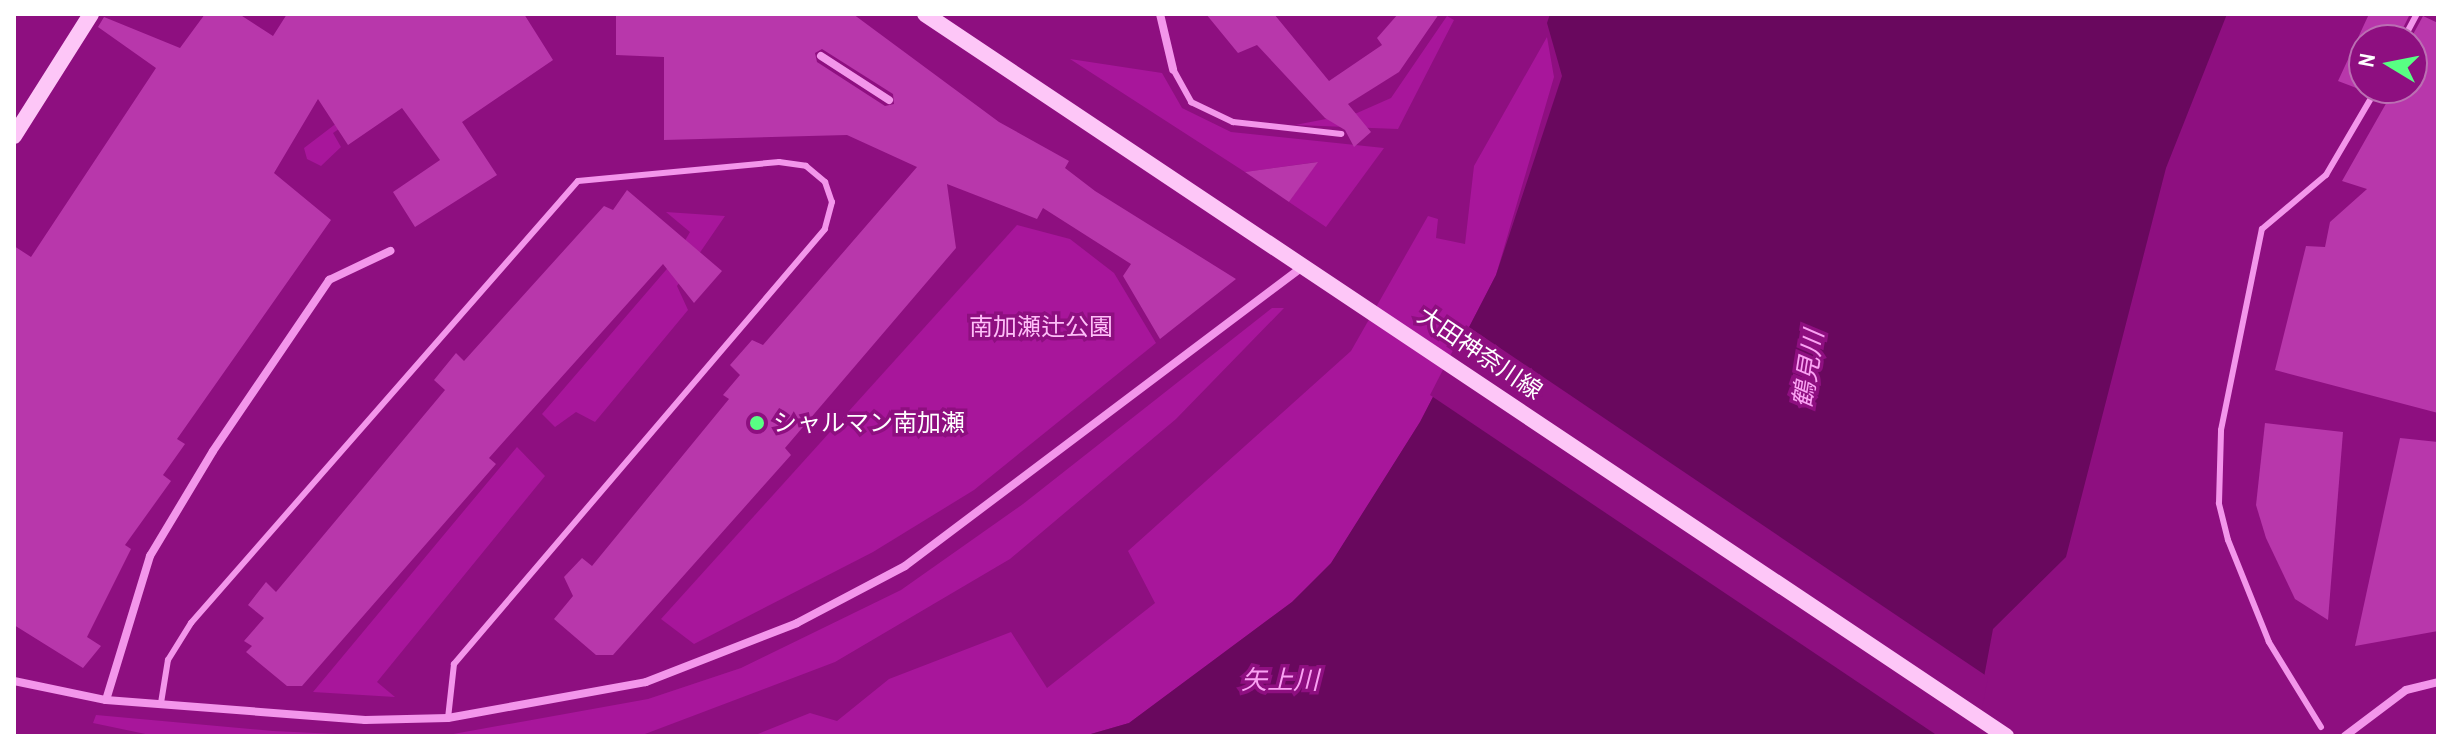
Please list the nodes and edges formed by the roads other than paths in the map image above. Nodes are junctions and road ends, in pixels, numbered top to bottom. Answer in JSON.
{"nodes":[{"id":1,"x":91,"y":14,"type":"edge"},
{"id":2,"x":925,"y":14,"type":"edge"},
{"id":3,"x":1160,"y":14,"type":"edge"},
{"id":4,"x":821,"y":56,"type":"dead end"},
{"id":5,"x":1173,"y":69,"type":"joint"},
{"id":6,"x":889,"y":100,"type":"dead end"},
{"id":7,"x":2368,"y":104,"type":"edge"},
{"id":8,"x":1341,"y":134,"type":"dead end"},
{"id":9,"x":14,"y":136,"type":"edge"},
{"id":10,"x":390,"y":251,"type":"dead end"},
{"id":11,"x":1305,"y":264,"type":"junction"},
{"id":12,"x":14,"y":681,"type":"edge"},
{"id":13,"x":2438,"y":682,"type":"edge"},
{"id":14,"x":106,"y":700,"type":"junction"},
{"id":15,"x":161,"y":703,"type":"junction"},
{"id":16,"x":448,"y":718,"type":"junction"},
{"id":17,"x":2321,"y":727,"type":"dead end"},
{"id":18,"x":2006,"y":736,"type":"edge"},
{"id":19,"x":2345,"y":736,"type":"edge"}],
"edges":[{"from":1,"to":9,"type":"main road"},
{"from":2,"to":11,"type":"main road","name":"大田神奈川線"},
{"from":3,"to":5,"type":"street"},
{"from":4,"to":6,"type":"street"},
{"from":5,"to":8,"type":"lane"},
{"from":7,"to":17,"type":"lane"},
{"from":10,"to":14,"type":"street"},
{"from":11,"to":16,"type":"street"},
{"from":11,"to":18,"type":"main road","name":"大田神奈川線"},
{"from":12,"to":14,"type":"street"},
{"from":13,"to":19,"type":"street"},
{"from":14,"to":15,"type":"street"},
{"from":15,"to":16,"type":"street"},
{"from":15,"to":16,"type":"lane"}]}
